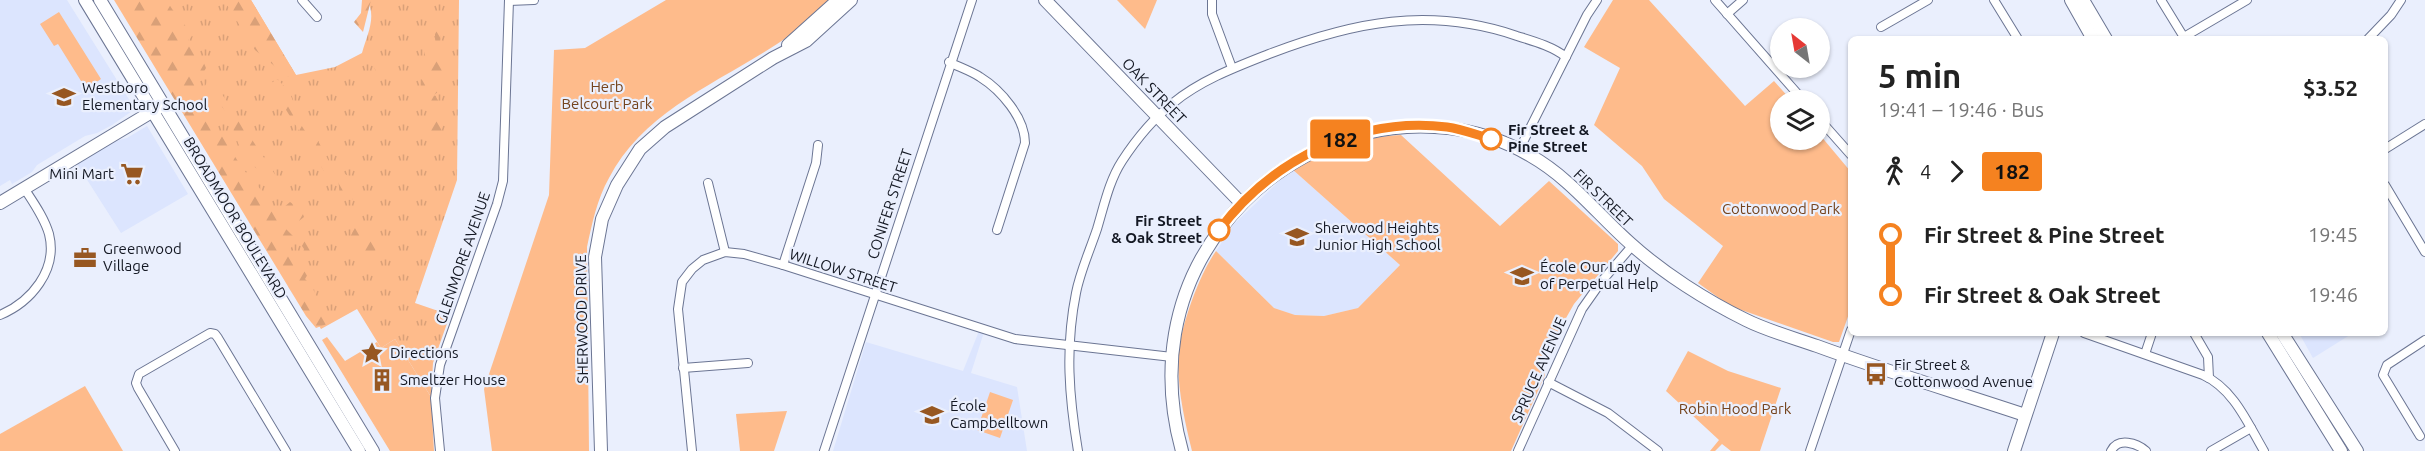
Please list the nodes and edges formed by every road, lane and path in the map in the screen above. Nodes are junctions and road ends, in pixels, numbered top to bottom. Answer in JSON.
{"nodes":[{"id":1,"x":85,"y":0,"type":"edge"},
{"id":2,"x":100,"y":0,"type":"edge"},
{"id":3,"x":302,"y":0,"type":"edge"},
{"id":4,"x":534,"y":0,"type":"edge"},
{"id":5,"x":838,"y":0,"type":"edge"},
{"id":6,"x":851,"y":0,"type":"edge"},
{"id":7,"x":972,"y":0,"type":"edge"},
{"id":8,"x":1045,"y":0,"type":"edge"},
{"id":9,"x":1212,"y":0,"type":"edge"},
{"id":10,"x":1597,"y":0,"type":"edge"},
{"id":11,"x":1715,"y":0,"type":"edge"},
{"id":12,"x":1743,"y":0,"type":"edge"},
{"id":13,"x":1928,"y":0,"type":"edge"},
{"id":14,"x":1994,"y":0,"type":"edge"},
{"id":15,"x":2071,"y":0,"type":"edge"},
{"id":16,"x":2083,"y":0,"type":"edge"},
{"id":17,"x":2161,"y":0,"type":"edge"},
{"id":18,"x":2247,"y":0,"type":"edge"},
{"id":19,"x":2401,"y":0,"type":"edge"},
{"id":20,"x":509,"y":1,"type":"edge"},
{"id":21,"x":1728,"y":14,"type":"junction"},
{"id":22,"x":317,"y":17,"type":"dead end"},
{"id":23,"x":1881,"y":27,"type":"dead end"},
{"id":24,"x":2016,"y":36,"type":"edge"},
{"id":25,"x":2091,"y":36,"type":"edge"},
{"id":26,"x":2104,"y":36,"type":"edge"},
{"id":27,"x":2183,"y":36,"type":"edge"},
{"id":28,"x":2187,"y":36,"type":"edge"},
{"id":29,"x":2371,"y":36,"type":"edge"},
{"id":30,"x":779,"y":54,"type":"junction"},
{"id":31,"x":1566,"y":57,"type":"junction"},
{"id":32,"x":950,"y":62,"type":"junction"},
{"id":33,"x":1232,"y":68,"type":"junction"},
{"id":34,"x":1794,"y":90,"type":"edge"},
{"id":35,"x":164,"y":105,"type":"junction"},
{"id":36,"x":152,"y":111,"type":"junction"},
{"id":37,"x":1159,"y":117,"type":"junction"},
{"id":38,"x":2425,"y":124,"type":"edge"},
{"id":39,"x":1830,"y":131,"type":"edge"},
{"id":40,"x":818,"y":146,"type":"dead end"},
{"id":41,"x":2388,"y":146,"type":"edge"},
{"id":42,"x":1519,"y":150,"type":"junction"},
{"id":43,"x":1848,"y":152,"type":"edge"},
{"id":44,"x":708,"y":183,"type":"dead end"},
{"id":45,"x":24,"y":188,"type":"junction"},
{"id":46,"x":2388,"y":190,"type":"edge"},
{"id":47,"x":0,"y":202,"type":"edge"},
{"id":48,"x":1241,"y":203,"type":"junction"},
{"id":49,"x":997,"y":230,"type":"dead end"},
{"id":50,"x":1632,"y":246,"type":"junction"},
{"id":51,"x":725,"y":252,"type":"junction"},
{"id":52,"x":2425,"y":252,"type":"edge"},
{"id":53,"x":783,"y":266,"type":"junction"},
{"id":54,"x":874,"y":295,"type":"junction"},
{"id":55,"x":0,"y":315,"type":"edge"},
{"id":56,"x":1849,"y":336,"type":"edge"},
{"id":57,"x":2052,"y":336,"type":"edge"},
{"id":58,"x":2093,"y":336,"type":"edge"},
{"id":59,"x":2151,"y":336,"type":"edge"},
{"id":60,"x":2196,"y":336,"type":"edge"},
{"id":61,"x":2270,"y":336,"type":"edge"},
{"id":62,"x":2284,"y":336,"type":"edge"},
{"id":63,"x":2425,"y":340,"type":"edge"},
{"id":64,"x":1069,"y":346,"type":"junction"},
{"id":65,"x":2145,"y":354,"type":"junction"},
{"id":66,"x":1842,"y":355,"type":"junction"},
{"id":67,"x":1172,"y":357,"type":"junction"},
{"id":68,"x":748,"y":363,"type":"dead end"},
{"id":69,"x":683,"y":368,"type":"junction"},
{"id":70,"x":2209,"y":378,"type":"junction"},
{"id":71,"x":1548,"y":382,"type":"junction"},
{"id":72,"x":2303,"y":392,"type":"junction"},
{"id":73,"x":2025,"y":415,"type":"junction"},
{"id":74,"x":2250,"y":428,"type":"junction"},
{"id":75,"x":2420,"y":436,"type":"dead end"},
{"id":76,"x":356,"y":448,"type":"edge"},
{"id":77,"x":1813,"y":450,"type":"edge"},
{"id":78,"x":176,"y":451,"type":"edge"},
{"id":79,"x":286,"y":451,"type":"edge"},
{"id":80,"x":373,"y":451,"type":"edge"},
{"id":81,"x":440,"y":451,"type":"edge"},
{"id":82,"x":601,"y":451,"type":"edge"},
{"id":83,"x":692,"y":451,"type":"edge"},
{"id":84,"x":824,"y":451,"type":"edge"},
{"id":85,"x":1078,"y":451,"type":"edge"},
{"id":86,"x":1182,"y":451,"type":"edge"},
{"id":87,"x":1518,"y":451,"type":"edge"},
{"id":88,"x":1658,"y":451,"type":"edge"},
{"id":89,"x":2014,"y":451,"type":"edge"},
{"id":90,"x":2111,"y":451,"type":"edge"},
{"id":91,"x":2146,"y":451,"type":"edge"},
{"id":92,"x":2211,"y":451,"type":"edge"},
{"id":93,"x":2265,"y":451,"type":"edge"},
{"id":94,"x":2333,"y":451,"type":"edge"},
{"id":95,"x":2341,"y":451,"type":"edge"},
{"id":96,"x":2357,"y":451,"type":"edge"}],
"edges":[{"from":1,"to":36,"type":"main road","name":"BROADMOOR BOULEVARD"},
{"from":2,"to":35,"type":"main road","name":"BROADMOOR BOULEVARD"},
{"from":3,"to":22,"type":"street"},
{"from":4,"to":20,"type":"street"},
{"from":5,"to":30,"type":"main road","name":"SHERWOOD DRIVE"},
{"from":6,"to":30,"type":"main road","name":"SHERWOOD DRIVE"},
{"from":7,"to":32,"type":"street","name":"CONIFER STREET"},
{"from":8,"to":37,"type":"main road","name":"OAK STREET"},
{"from":9,"to":33,"type":"street"},
{"from":10,"to":31,"type":"street"},
{"from":11,"to":21,"type":"street"},
{"from":12,"to":21,"type":"street"},
{"from":13,"to":23,"type":"street"},
{"from":14,"to":24,"type":"street"},
{"from":15,"to":25,"type":"main road"},
{"from":16,"to":26,"type":"main road"},
{"from":17,"to":27,"type":"street"},
{"from":18,"to":28,"type":"street"},
{"from":19,"to":29,"type":"street"},
{"from":20,"to":81,"type":"street","name":"GLENMORE AVENUE"},
{"from":21,"to":34,"type":"street"},
{"from":30,"to":82,"type":"main road","name":"SHERWOOD DRIVE"},
{"from":31,"to":33,"type":"street"},
{"from":31,"to":42,"type":"street"},
{"from":32,"to":49,"type":"street"},
{"from":32,"to":54,"type":"street","name":"CONIFER STREET"},
{"from":33,"to":37,"type":"street"},
{"from":35,"to":36,"type":"main road"},
{"from":35,"to":80,"type":"main road","name":"BROADMOOR BOULEVARD"},
{"from":36,"to":45,"type":"main road"},
{"from":36,"to":76,"type":"main road","name":"BROADMOOR BOULEVARD"},
{"from":37,"to":48,"type":"main road","name":"OAK STREET"},
{"from":37,"to":64,"type":"street"},
{"from":38,"to":41,"type":"street"},
{"from":39,"to":43,"type":"street"},
{"from":40,"to":53,"type":"street"},
{"from":42,"to":48,"type":"main road","name":"FIR STREET"},
{"from":42,"to":50,"type":"main road","name":"FIR STREET"},
{"from":44,"to":51,"type":"street"},
{"from":45,"to":47,"type":"main road"},
{"from":45,"to":55,"type":"street"},
{"from":46,"to":52,"type":"street"},
{"from":48,"to":67,"type":"main road","name":"FIR STREET"},
{"from":50,"to":66,"type":"main road","name":"FIR STREET"},
{"from":50,"to":71,"type":"street","name":"SPRUCE AVENUE"},
{"from":51,"to":53,"type":"street","name":"WILLOW STREET"},
{"from":51,"to":69,"type":"street"},
{"from":53,"to":54,"type":"street","name":"WILLOW STREET"},
{"from":54,"to":64,"type":"street","name":"WILLOW STREET"},
{"from":54,"to":84,"type":"street","name":"CONIFER STREET"},
{"from":56,"to":66,"type":"street"},
{"from":57,"to":73,"type":"main road"},
{"from":58,"to":65,"type":"street"},
{"from":59,"to":65,"type":"street"},
{"from":60,"to":70,"type":"street"},
{"from":61,"to":72,"type":"main road"},
{"from":62,"to":96,"type":"main road"},
{"from":63,"to":75,"type":"street"},
{"from":64,"to":67,"type":"street","name":"WILLOW STREET"},
{"from":64,"to":85,"type":"street"},
{"from":65,"to":70,"type":"street"},
{"from":66,"to":73,"type":"main road","name":"FIR STREET"},
{"from":66,"to":77,"type":"street"},
{"from":67,"to":86,"type":"main road","name":"FIR STREET"},
{"from":68,"to":69,"type":"street"},
{"from":69,"to":83,"type":"street"},
{"from":70,"to":74,"type":"street"},
{"from":71,"to":87,"type":"street","name":"SPRUCE AVENUE"},
{"from":71,"to":88,"type":"street"},
{"from":72,"to":94,"type":"main road"},
{"from":72,"to":95,"type":"main road"},
{"from":73,"to":89,"type":"main road"},
{"from":74,"to":92,"type":"street"},
{"from":74,"to":93,"type":"street"},
{"from":78,"to":79,"type":"street"},
{"from":90,"to":91,"type":"street"}]}
